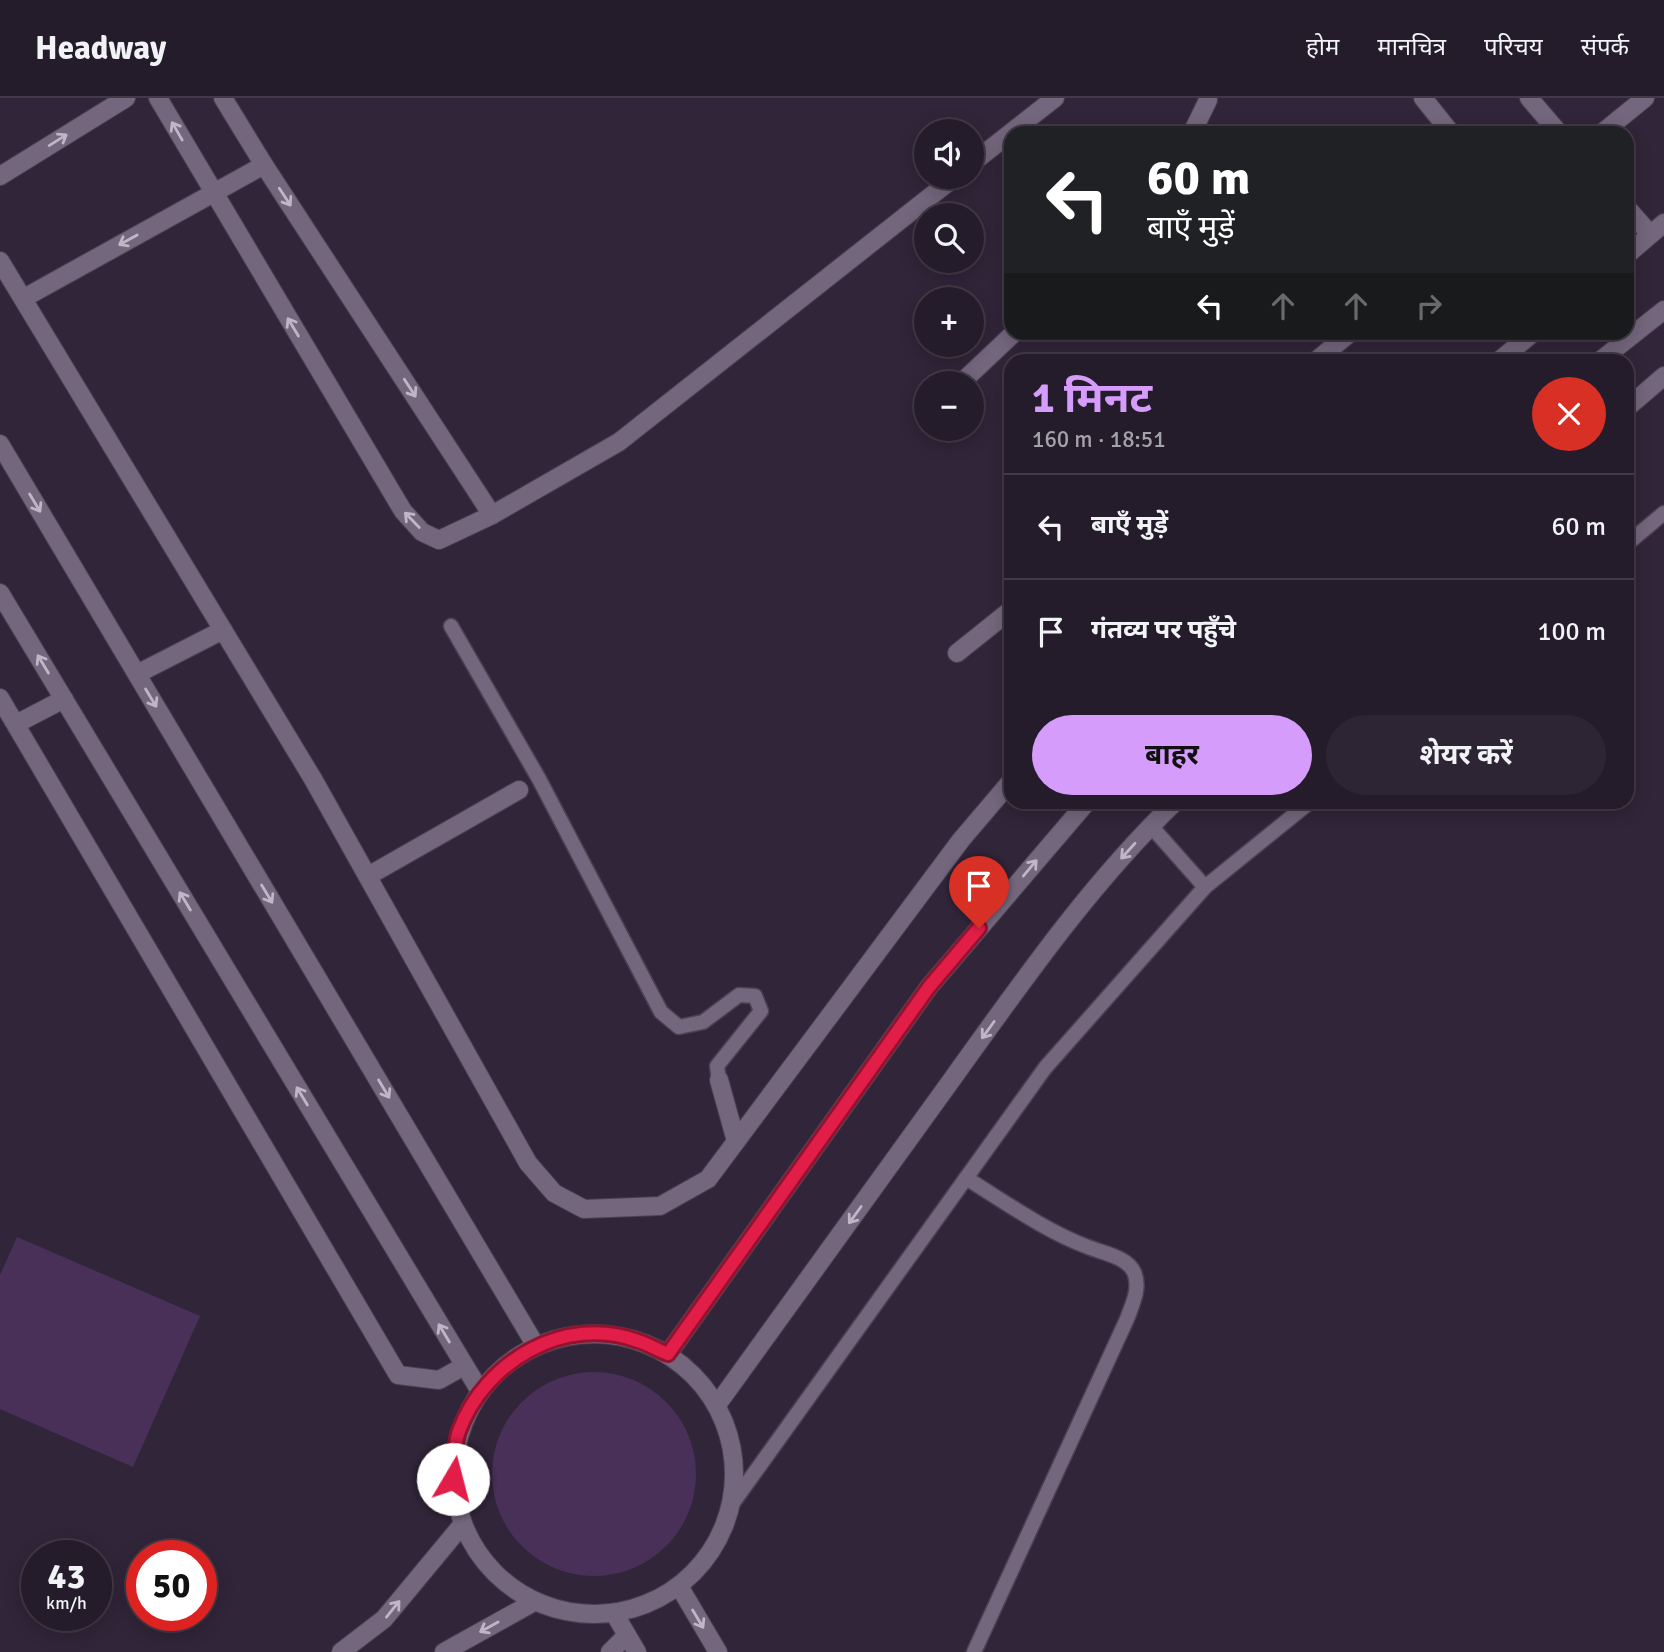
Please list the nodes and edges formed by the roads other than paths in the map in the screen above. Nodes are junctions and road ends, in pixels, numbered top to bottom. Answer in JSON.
{"nodes":[{"id":1,"x":126,"y":98,"type":"edge"},
{"id":2,"x":158,"y":98,"type":"edge"},
{"id":3,"x":223,"y":98,"type":"edge"},
{"id":4,"x":1055,"y":98,"type":"edge"},
{"id":5,"x":1423,"y":98,"type":"edge"},
{"id":6,"x":1529,"y":98,"type":"edge"},
{"id":7,"x":1645,"y":98,"type":"edge"},
{"id":8,"x":1207,"y":99,"type":"edge"},
{"id":9,"x":1019,"y":126,"type":"edge"},
{"id":10,"x":1195,"y":126,"type":"edge"},
{"id":11,"x":1445,"y":126,"type":"edge"},
{"id":12,"x":1553,"y":126,"type":"edge"},
{"id":13,"x":1611,"y":126,"type":"edge"},
{"id":14,"x":1004,"y":138,"type":"edge"},
{"id":15,"x":984,"y":154,"type":"edge"},
{"id":16,"x":264,"y":165,"type":"junction"},
{"id":17,"x":0,"y":176,"type":"edge"},
{"id":18,"x":940,"y":189,"type":"edge"},
{"id":19,"x":214,"y":193,"type":"junction"},
{"id":20,"x":1634,"y":213,"type":"edge"},
{"id":21,"x":1657,"y":228,"type":"edge"},
{"id":22,"x":1634,"y":249,"type":"edge"},
{"id":23,"x":0,"y":261,"type":"edge"},
{"id":24,"x":24,"y":298,"type":"junction"},
{"id":25,"x":1664,"y":310,"type":"edge"},
{"id":26,"x":1634,"y":334,"type":"edge"},
{"id":27,"x":1007,"y":340,"type":"edge"},
{"id":28,"x":1341,"y":340,"type":"edge"},
{"id":29,"x":1524,"y":340,"type":"edge"},
{"id":30,"x":1626,"y":340,"type":"edge"},
{"id":31,"x":1324,"y":354,"type":"edge"},
{"id":32,"x":1507,"y":354,"type":"edge"},
{"id":33,"x":1609,"y":354,"type":"edge"},
{"id":34,"x":974,"y":371,"type":"edge"},
{"id":35,"x":1664,"y":376,"type":"edge"},
{"id":36,"x":1634,"y":402,"type":"edge"},
{"id":37,"x":0,"y":444,"type":"edge"},
{"id":38,"x":1664,"y":513,"type":"edge"},
{"id":39,"x":492,"y":515,"type":"junction"},
{"id":40,"x":1634,"y":538,"type":"edge"},
{"id":41,"x":0,"y":593,"type":"edge"},
{"id":42,"x":1004,"y":615,"type":"edge"},
{"id":43,"x":451,"y":626,"type":"dead end"},
{"id":44,"x":223,"y":630,"type":"junction"},
{"id":45,"x":957,"y":653,"type":"dead end"},
{"id":46,"x":137,"y":674,"type":"junction"},
{"id":47,"x":0,"y":698,"type":"edge"},
{"id":48,"x":64,"y":699,"type":"junction"},
{"id":49,"x":16,"y":724,"type":"junction"},
{"id":50,"x":539,"y":779,"type":"junction"},
{"id":51,"x":1004,"y":789,"type":"edge"},
{"id":52,"x":519,"y":790,"type":"joint"},
{"id":53,"x":1077,"y":809,"type":"edge"},
{"id":54,"x":1167,"y":809,"type":"edge"},
{"id":55,"x":1300,"y":809,"type":"edge"},
{"id":56,"x":1150,"y":825,"type":"junction"},
{"id":57,"x":368,"y":876,"type":"junction"},
{"id":58,"x":1200,"y":882,"type":"junction"},
{"id":59,"x":719,"y":1080,"type":"joint"},
{"id":60,"x":736,"y":1141,"type":"junction"},
{"id":61,"x":966,"y":1178,"type":"junction"},
{"id":62,"x":536,"y":1346,"type":"junction"},
{"id":63,"x":668,"y":1354,"type":"junction"},
{"id":64,"x":464,"y":1366,"type":"junction"},
{"id":65,"x":480,"y":1391,"type":"junction"},
{"id":66,"x":718,"y":1405,"type":"junction"},
{"id":67,"x":730,"y":1507,"type":"junction"},
{"id":68,"x":462,"y":1525,"type":"junction"},
{"id":69,"x":679,"y":1587,"type":"junction"},
{"id":70,"x":534,"y":1602,"type":"junction"},
{"id":71,"x":614,"y":1613,"type":"junction"},
{"id":72,"x":626,"y":1636,"type":"junction"},
{"id":73,"x":341,"y":1652,"type":"edge"},
{"id":74,"x":444,"y":1652,"type":"edge"},
{"id":75,"x":610,"y":1652,"type":"edge"},
{"id":76,"x":636,"y":1652,"type":"edge"},
{"id":77,"x":718,"y":1652,"type":"edge"},
{"id":78,"x":974,"y":1652,"type":"edge"}],
"edges":[{"from":17,"to":1,"type":"street","one_way":true},
{"from":19,"to":2,"type":"street","one_way":true},
{"from":3,"to":16,"type":"street"},
{"from":4,"to":9,"type":"street"},
{"from":5,"to":11,"type":"street"},
{"from":6,"to":12,"type":"street"},
{"from":7,"to":13,"type":"street"},
{"from":8,"to":10,"type":"street"},
{"from":14,"to":15,"type":"street"},
{"from":16,"to":19,"type":"street"},
{"from":16,"to":39,"type":"street","one_way":true},
{"from":18,"to":39,"type":"street"},
{"from":19,"to":24,"type":"street","one_way":true},
{"from":39,"to":19,"type":"street","one_way":true},
{"from":20,"to":21,"type":"street"},
{"from":21,"to":22,"type":"street"},
{"from":23,"to":24,"type":"street"},
{"from":24,"to":44,"type":"street"},
{"from":25,"to":26,"type":"street"},
{"from":27,"to":34,"type":"street"},
{"from":28,"to":31,"type":"street"},
{"from":29,"to":32,"type":"street"},
{"from":30,"to":33,"type":"street"},
{"from":35,"to":36,"type":"street"},
{"from":37,"to":46,"type":"street","one_way":true},
{"from":38,"to":40,"type":"lane"},
{"from":48,"to":41,"type":"street","one_way":true},
{"from":42,"to":45,"type":"street"},
{"from":43,"to":50,"type":"lane"},
{"from":44,"to":46,"type":"street"},
{"from":44,"to":57,"type":"street"},
{"from":46,"to":62,"type":"street","one_way":true},
{"from":47,"to":49,"type":"street"},
{"from":48,"to":49,"type":"street"},
{"from":64,"to":48,"type":"street","one_way":true},
{"from":49,"to":64,"type":"street"},
{"from":50,"to":52,"type":"lane"},
{"from":50,"to":59,"type":"lane"},
{"from":51,"to":60,"type":"street"},
{"from":52,"to":57,"type":"street"},
{"from":63,"to":53,"type":"street","one_way":true},
{"from":54,"to":56,"type":"street"},
{"from":55,"to":58,"type":"lane"},
{"from":56,"to":58,"type":"lane"},
{"from":56,"to":66,"type":"street","one_way":true},
{"from":57,"to":60,"type":"street"},
{"from":58,"to":61,"type":"lane"},
{"from":59,"to":60,"type":"street"},
{"from":61,"to":67,"type":"lane"},
{"from":61,"to":78,"type":"lane"},
{"from":62,"to":63,"type":"street"},
{"from":62,"to":65,"type":"street"},
{"from":63,"to":66,"type":"street"},
{"from":64,"to":65,"type":"street"},
{"from":65,"to":68,"type":"street"},
{"from":66,"to":67,"type":"street"},
{"from":67,"to":69,"type":"street"},
{"from":68,"to":70,"type":"street"},
{"from":73,"to":68,"type":"street","one_way":true},
{"from":69,"to":71,"type":"street"},
{"from":69,"to":77,"type":"street","one_way":true},
{"from":70,"to":71,"type":"street"},
{"from":70,"to":74,"type":"street","one_way":true},
{"from":71,"to":72,"type":"street"},
{"from":72,"to":75,"type":"street"},
{"from":72,"to":76,"type":"street"}]}
